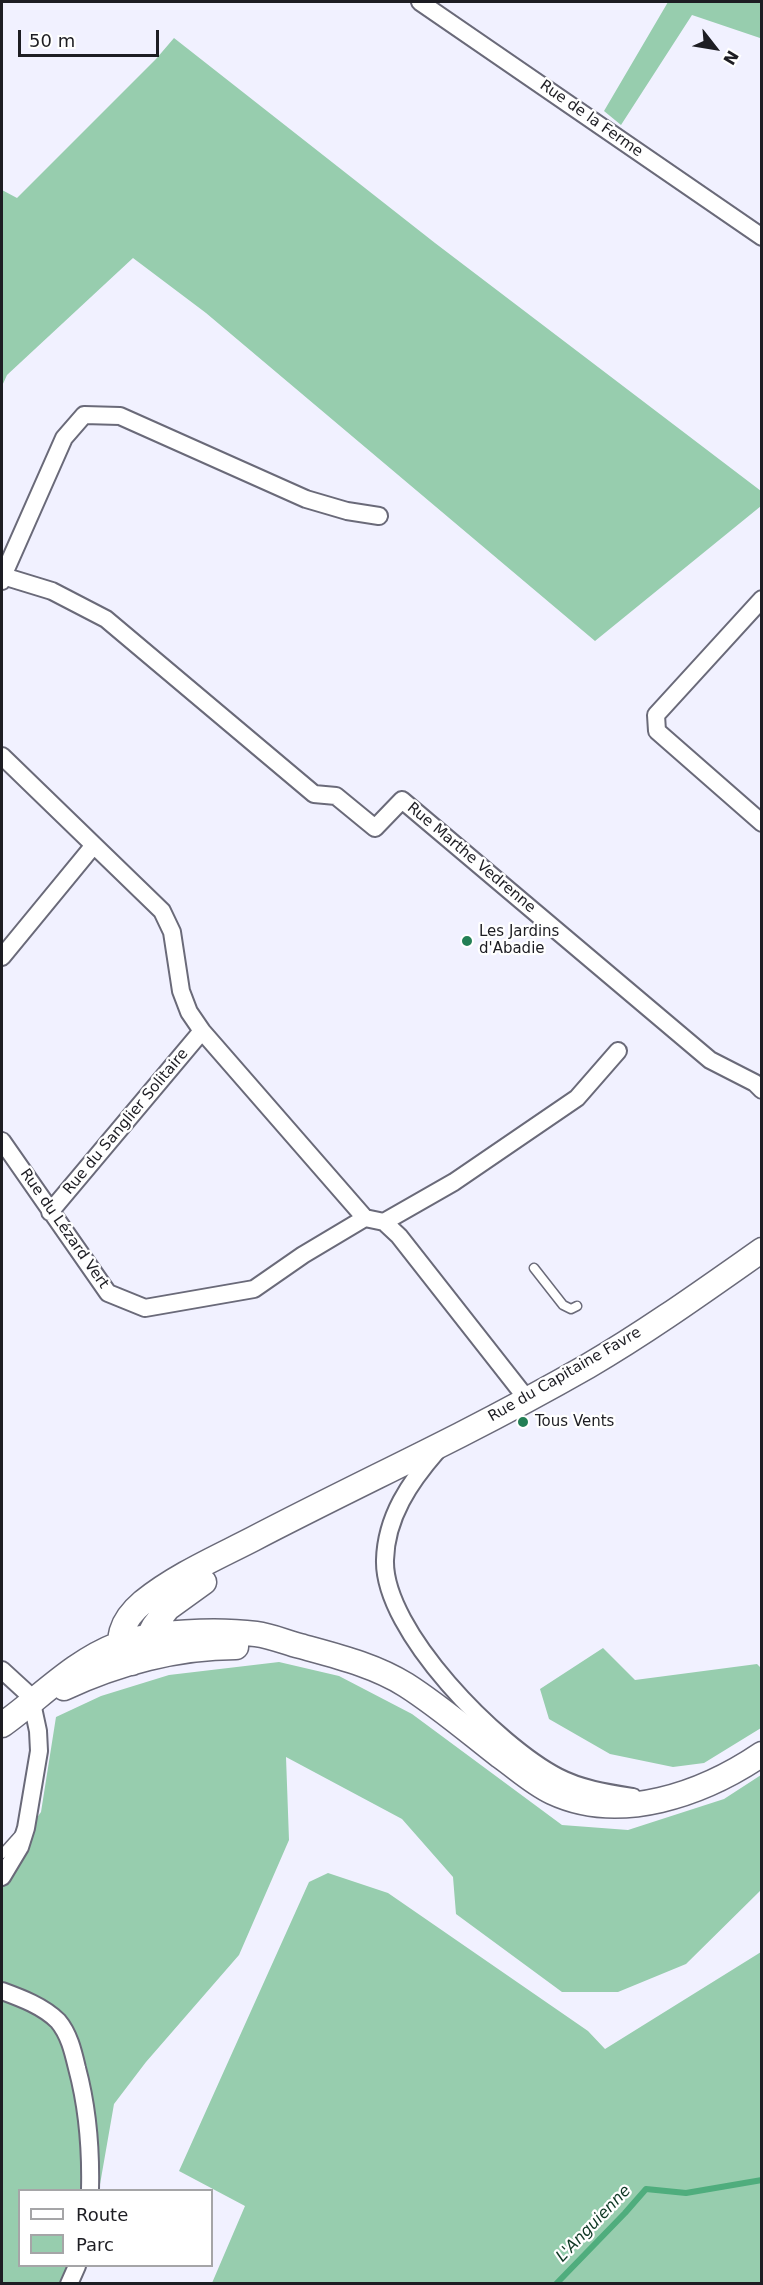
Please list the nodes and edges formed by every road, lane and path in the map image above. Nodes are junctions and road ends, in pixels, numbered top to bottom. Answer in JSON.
{"nodes":[{"id":1,"x":420,"y":2,"type":"edge"},
{"id":2,"x":762,"y":237,"type":"edge"},
{"id":3,"x":379,"y":516,"type":"dead end"},
{"id":4,"x":2,"y":578,"type":"edge"},
{"id":5,"x":762,"y":599,"type":"edge"},
{"id":6,"x":2,"y":756,"type":"edge"},
{"id":7,"x":762,"y":823,"type":"edge"},
{"id":8,"x":94,"y":844,"type":"junction"},
{"id":9,"x":2,"y":957,"type":"edge"},
{"id":10,"x":202,"y":1031,"type":"junction"},
{"id":11,"x":618,"y":1051,"type":"dead end"},
{"id":12,"x":762,"y":1090,"type":"edge"},
{"id":13,"x":2,"y":1141,"type":"edge"},
{"id":14,"x":50,"y":1212,"type":"junction"},
{"id":15,"x":364,"y":1218,"type":"junction"},
{"id":16,"x":384,"y":1222,"type":"junction"},
{"id":17,"x":762,"y":1250,"type":"edge"},
{"id":18,"x":534,"y":1268,"type":"dead end"},
{"id":19,"x":577,"y":1306,"type":"dead end"},
{"id":20,"x":527,"y":1399,"type":"junction"},
{"id":21,"x":445,"y":1442,"type":"junction"},
{"id":22,"x":359,"y":1484,"type":"junction"},
{"id":23,"x":149,"y":1638,"type":"junction"},
{"id":24,"x":300,"y":1646,"type":"junction"},
{"id":25,"x":125,"y":1654,"type":"junction"},
{"id":26,"x":2,"y":1670,"type":"edge"},
{"id":27,"x":32,"y":1703,"type":"junction"},
{"id":28,"x":2,"y":1725,"type":"edge"},
{"id":29,"x":762,"y":1754,"type":"edge"},
{"id":30,"x":657,"y":1802,"type":"junction"},
{"id":31,"x":26,"y":1828,"type":"junction"},
{"id":32,"x":2,"y":1854,"type":"edge"},
{"id":33,"x":2,"y":1877,"type":"edge"},
{"id":34,"x":2,"y":1991,"type":"edge"},
{"id":35,"x":90,"y":2189,"type":"edge"},
{"id":36,"x":76,"y":2267,"type":"edge"},
{"id":37,"x":69,"y":2283,"type":"edge"}],
"edges":[{"from":1,"to":2,"type":"street","name":"Rue de la Ferme"},
{"from":3,"to":4,"type":"street"},
{"from":4,"to":12,"type":"street","name":"Rue Marthe Vedrenne"},
{"from":5,"to":7,"type":"street"},
{"from":6,"to":8,"type":"street"},
{"from":8,"to":9,"type":"street"},
{"from":8,"to":10,"type":"street"},
{"from":10,"to":14,"type":"street","name":"Rue du Sanglier Solitaire"},
{"from":10,"to":15,"type":"street"},
{"from":11,"to":16,"type":"street"},
{"from":13,"to":14,"type":"street","name":"Rue du Lézard Vert"},
{"from":14,"to":15,"type":"street","name":"Rue du Lézard Vert"},
{"from":15,"to":16,"type":"street"},
{"from":16,"to":20,"type":"street"},
{"from":17,"to":20,"type":"street","name":"Rue du Capitaine Favre"},
{"from":18,"to":19,"type":"lane"},
{"from":20,"to":21,"type":"street","name":"Rue du Capitaine Favre"},
{"from":21,"to":22,"type":"street","name":"Rue du Capitaine Favre"},
{"from":21,"to":30,"type":"street"},
{"from":22,"to":23,"type":"street","name":"Rue du Capitaine Favre"},
{"from":22,"to":25,"type":"street","name":"Rue du Capitaine Favre"},
{"from":23,"to":24,"type":"street"},
{"from":23,"to":25,"type":"street"},
{"from":24,"to":25,"type":"street"},
{"from":24,"to":30,"type":"street"},
{"from":25,"to":27,"type":"street"},
{"from":25,"to":27,"type":"street"},
{"from":26,"to":27,"type":"street"},
{"from":27,"to":28,"type":"street"},
{"from":27,"to":31,"type":"street"},
{"from":29,"to":30,"type":"street"},
{"from":31,"to":32,"type":"lane"},
{"from":31,"to":33,"type":"street"},
{"from":34,"to":35,"type":"street"},
{"from":36,"to":37,"type":"street"}]}
